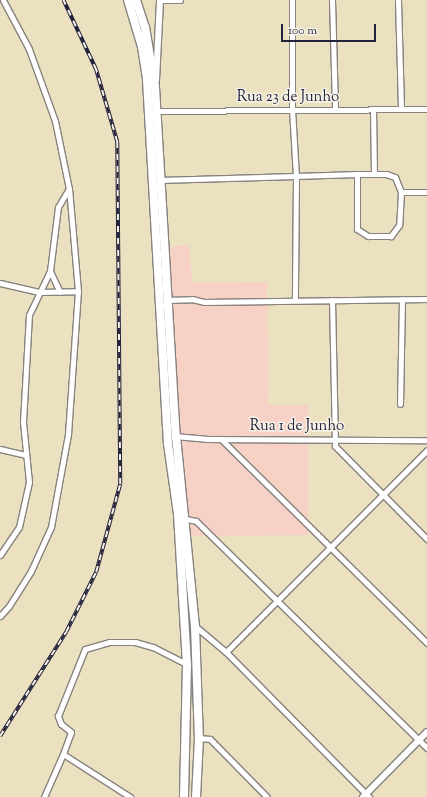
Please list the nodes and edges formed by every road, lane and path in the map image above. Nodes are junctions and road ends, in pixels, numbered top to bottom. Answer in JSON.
{"nodes":[{"id":1,"x":3,"y":0,"type":"edge"},
{"id":2,"x":128,"y":0,"type":"edge"},
{"id":3,"x":136,"y":0,"type":"edge"},
{"id":4,"x":160,"y":0,"type":"edge"},
{"id":5,"x":180,"y":0,"type":"edge"},
{"id":6,"x":292,"y":0,"type":"edge"},
{"id":7,"x":332,"y":0,"type":"edge"},
{"id":8,"x":398,"y":0,"type":"edge"},
{"id":9,"x":155,"y":87,"type":"junction"},
{"id":10,"x":292,"y":109,"type":"junction"},
{"id":11,"x":373,"y":109,"type":"junction"},
{"id":12,"x":401,"y":109,"type":"junction"},
{"id":13,"x":427,"y":109,"type":"edge"},
{"id":14,"x":335,"y":110,"type":"junction"},
{"id":15,"x":152,"y":111,"type":"junction"},
{"id":16,"x":357,"y":174,"type":"junction"},
{"id":17,"x":374,"y":174,"type":"junction"},
{"id":18,"x":296,"y":176,"type":"junction"},
{"id":19,"x":159,"y":180,"type":"junction"},
{"id":20,"x":69,"y":189,"type":"junction"},
{"id":21,"x":401,"y":192,"type":"junction"},
{"id":22,"x":427,"y":192,"type":"edge"},
{"id":23,"x":50,"y":271,"type":"junction"},
{"id":24,"x":0,"y":283,"type":"edge"},
{"id":25,"x":78,"y":290,"type":"junction"},
{"id":26,"x":39,"y":292,"type":"junction"},
{"id":27,"x":60,"y":292,"type":"junction"},
{"id":28,"x":402,"y":299,"type":"junction"},
{"id":29,"x":427,"y":299,"type":"edge"},
{"id":30,"x":167,"y":300,"type":"junction"},
{"id":31,"x":295,"y":300,"type":"junction"},
{"id":32,"x":332,"y":300,"type":"junction"},
{"id":33,"x":400,"y":404,"type":"dead end"},
{"id":34,"x":167,"y":435,"type":"junction"},
{"id":35,"x":176,"y":436,"type":"junction"},
{"id":36,"x":221,"y":439,"type":"junction"},
{"id":37,"x":335,"y":440,"type":"junction"},
{"id":38,"x":427,"y":440,"type":"edge"},
{"id":39,"x":0,"y":449,"type":"edge"},
{"id":40,"x":427,"y":450,"type":"edge"},
{"id":41,"x":25,"y":455,"type":"junction"},
{"id":42,"x":383,"y":494,"type":"junction"},
{"id":43,"x":186,"y":519,"type":"junction"},
{"id":44,"x":427,"y":538,"type":"edge"},
{"id":45,"x":331,"y":547,"type":"junction"},
{"id":46,"x":0,"y":555,"type":"edge"},
{"id":47,"x":278,"y":601,"type":"junction"},
{"id":48,"x":0,"y":616,"type":"edge"},
{"id":49,"x":195,"y":626,"type":"junction"},
{"id":50,"x":427,"y":643,"type":"edge"},
{"id":51,"x":226,"y":652,"type":"junction"},
{"id":52,"x":187,"y":664,"type":"junction"},
{"id":53,"x":427,"y":732,"type":"edge"},
{"id":54,"x":199,"y":738,"type":"junction"},
{"id":55,"x":419,"y":739,"type":"junction"},
{"id":56,"x":427,"y":748,"type":"edge"},
{"id":57,"x":63,"y":754,"type":"junction"},
{"id":58,"x":366,"y":796,"type":"edge"},
{"id":59,"x":44,"y":797,"type":"edge"},
{"id":60,"x":130,"y":797,"type":"edge"},
{"id":61,"x":184,"y":797,"type":"edge"},
{"id":62,"x":196,"y":797,"type":"edge"},
{"id":63,"x":266,"y":797,"type":"edge"}],
"edges":[{"from":1,"to":20,"type":"street"},
{"from":2,"to":15,"type":"highway"},
{"from":3,"to":9,"type":"highway"},
{"from":4,"to":5,"type":"street"},
{"from":4,"to":9,"type":"street"},
{"from":6,"to":10,"type":"street"},
{"from":7,"to":14,"type":"street"},
{"from":8,"to":12,"type":"street"},
{"from":9,"to":15,"type":"highway"},
{"from":10,"to":14,"type":"street","name":"Rua 23 de Junho"},
{"from":10,"to":15,"type":"street","name":"Rua 23 de Junho"},
{"from":10,"to":18,"type":"street"},
{"from":11,"to":12,"type":"street","name":"Rua 23 de Junho"},
{"from":11,"to":14,"type":"street","name":"Rua 23 de Junho"},
{"from":11,"to":17,"type":"street"},
{"from":12,"to":13,"type":"street","name":"Rua 23 de Junho"},
{"from":15,"to":19,"type":"highway"},
{"from":15,"to":34,"type":"highway"},
{"from":16,"to":17,"type":"street"},
{"from":16,"to":18,"type":"street"},
{"from":16,"to":21,"type":"street"},
{"from":17,"to":21,"type":"street"},
{"from":18,"to":19,"type":"street"},
{"from":18,"to":31,"type":"street"},
{"from":19,"to":30,"type":"highway"},
{"from":20,"to":23,"type":"street"},
{"from":20,"to":25,"type":"street"},
{"from":21,"to":22,"type":"street"},
{"from":23,"to":26,"type":"street"},
{"from":23,"to":27,"type":"street"},
{"from":24,"to":26,"type":"street"},
{"from":25,"to":27,"type":"street"},
{"from":25,"to":48,"type":"street"},
{"from":26,"to":27,"type":"street"},
{"from":26,"to":41,"type":"street"},
{"from":28,"to":29,"type":"street"},
{"from":28,"to":32,"type":"street"},
{"from":28,"to":33,"type":"street"},
{"from":30,"to":31,"type":"street"},
{"from":30,"to":35,"type":"highway"},
{"from":31,"to":32,"type":"street"},
{"from":32,"to":37,"type":"street"},
{"from":34,"to":35,"type":"street","name":"Rua 1 de Junho"},
{"from":34,"to":52,"type":"highway"},
{"from":35,"to":36,"type":"street","name":"Rua 1 de Junho"},
{"from":35,"to":43,"type":"highway"},
{"from":36,"to":37,"type":"street","name":"Rua 1 de Junho"},
{"from":36,"to":45,"type":"street"},
{"from":37,"to":38,"type":"street","name":"Rua 1 de Junho"},
{"from":37,"to":42,"type":"street"},
{"from":39,"to":41,"type":"street"},
{"from":40,"to":42,"type":"street"},
{"from":41,"to":46,"type":"street"},
{"from":42,"to":44,"type":"street"},
{"from":42,"to":45,"type":"street"},
{"from":43,"to":47,"type":"street"},
{"from":43,"to":49,"type":"highway"},
{"from":45,"to":47,"type":"street"},
{"from":45,"to":50,"type":"street"},
{"from":47,"to":51,"type":"street"},
{"from":47,"to":55,"type":"street"},
{"from":49,"to":51,"type":"street"},
{"from":49,"to":54,"type":"highway"},
{"from":51,"to":58,"type":"street"},
{"from":52,"to":57,"type":"street"},
{"from":52,"to":61,"type":"highway"},
{"from":53,"to":55,"type":"street"},
{"from":54,"to":62,"type":"highway"},
{"from":54,"to":63,"type":"street"},
{"from":55,"to":56,"type":"street"},
{"from":55,"to":58,"type":"street"},
{"from":57,"to":59,"type":"street"},
{"from":57,"to":60,"type":"street"}]}
